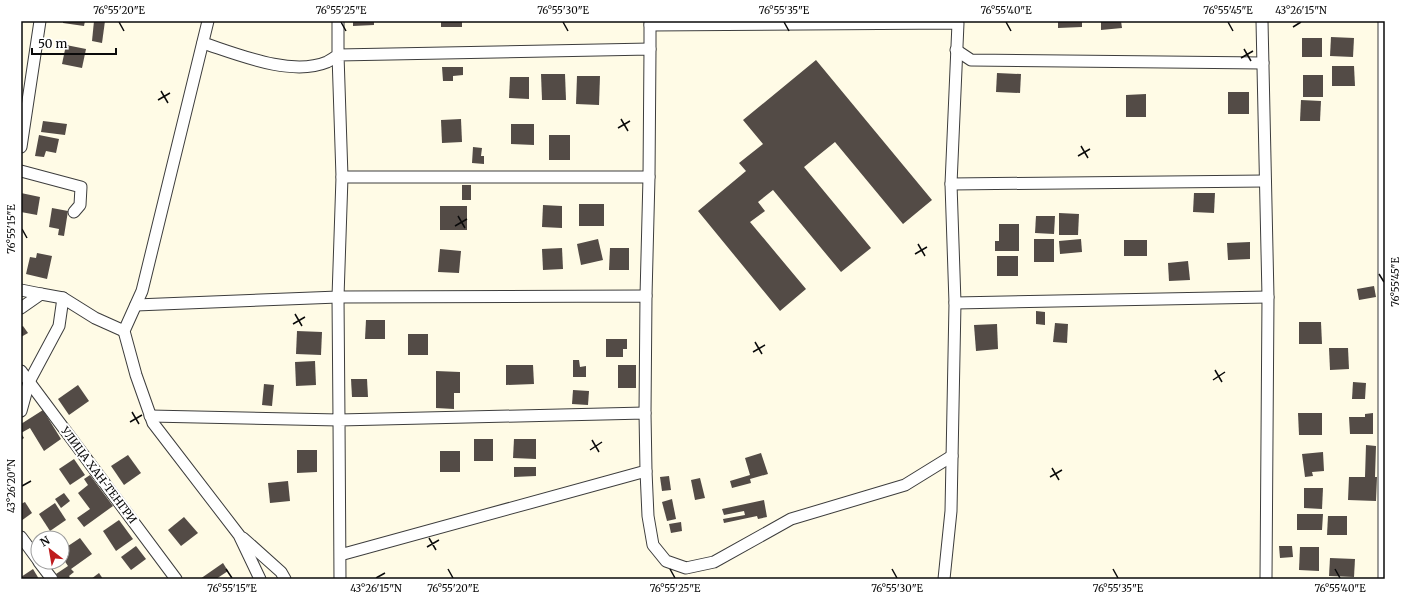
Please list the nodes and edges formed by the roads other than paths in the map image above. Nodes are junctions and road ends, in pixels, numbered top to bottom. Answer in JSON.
{"nodes":[{"id":1,"x":40,"y":21,"type":"edge"},
{"id":2,"x":208,"y":21,"type":"edge"},
{"id":3,"x":338,"y":21,"type":"edge"},
{"id":4,"x":1262,"y":21,"type":"edge"},
{"id":5,"x":1384,"y":21,"type":"edge"},
{"id":6,"x":958,"y":22,"type":"edge"},
{"id":7,"x":650,"y":23,"type":"edge"},
{"id":8,"x":203,"y":43,"type":"junction"},
{"id":9,"x":650,"y":49,"type":"junction"},
{"id":10,"x":956,"y":50,"type":"junction"},
{"id":11,"x":338,"y":56,"type":"junction"},
{"id":12,"x":1263,"y":63,"type":"junction"},
{"id":13,"x":21,"y":146,"type":"edge"},
{"id":14,"x":21,"y":171,"type":"edge"},
{"id":15,"x":342,"y":177,"type":"junction"},
{"id":16,"x":649,"y":177,"type":"junction"},
{"id":17,"x":1265,"y":181,"type":"junction"},
{"id":18,"x":951,"y":184,"type":"junction"},
{"id":19,"x":74,"y":212,"type":"dead end"},
{"id":20,"x":21,"y":290,"type":"edge"},
{"id":21,"x":41,"y":294,"type":"junction"},
{"id":22,"x":646,"y":296,"type":"junction"},
{"id":23,"x":338,"y":297,"type":"junction"},
{"id":24,"x":1268,"y":297,"type":"junction"},
{"id":25,"x":63,"y":298,"type":"junction"},
{"id":26,"x":955,"y":303,"type":"junction"},
{"id":27,"x":136,"y":305,"type":"junction"},
{"id":28,"x":21,"y":308,"type":"edge"},
{"id":29,"x":124,"y":331,"type":"junction"},
{"id":30,"x":21,"y":371,"type":"edge"},
{"id":31,"x":29,"y":382,"type":"junction"},
{"id":32,"x":21,"y":411,"type":"edge"},
{"id":33,"x":645,"y":413,"type":"junction"},
{"id":34,"x":150,"y":416,"type":"junction"},
{"id":35,"x":338,"y":420,"type":"junction"},
{"id":36,"x":952,"y":456,"type":"junction"},
{"id":37,"x":646,"y":471,"type":"junction"},
{"id":38,"x":240,"y":535,"type":"junction"},
{"id":39,"x":21,"y":537,"type":"edge"},
{"id":40,"x":30,"y":549,"type":"edge"},
{"id":41,"x":340,"y":555,"type":"junction"},
{"id":42,"x":46,"y":570,"type":"edge"},
{"id":43,"x":52,"y":579,"type":"edge"},
{"id":44,"x":176,"y":579,"type":"edge"},
{"id":45,"x":260,"y":579,"type":"edge"},
{"id":46,"x":285,"y":579,"type":"edge"},
{"id":47,"x":340,"y":579,"type":"edge"},
{"id":48,"x":944,"y":579,"type":"edge"},
{"id":49,"x":1266,"y":579,"type":"edge"},
{"id":50,"x":1384,"y":579,"type":"edge"}],
"edges":[{"from":1,"to":13,"type":"street"},
{"from":2,"to":8,"type":"street"},
{"from":3,"to":11,"type":"street"},
{"from":4,"to":12,"type":"street"},
{"from":5,"to":50,"type":"street"},
{"from":6,"to":7,"type":"street"},
{"from":6,"to":10,"type":"street"},
{"from":7,"to":9,"type":"street"},
{"from":8,"to":11,"type":"street"},
{"from":8,"to":27,"type":"street"},
{"from":9,"to":11,"type":"street"},
{"from":9,"to":16,"type":"street"},
{"from":10,"to":12,"type":"street"},
{"from":10,"to":18,"type":"street"},
{"from":11,"to":15,"type":"street"},
{"from":12,"to":17,"type":"street"},
{"from":14,"to":19,"type":"street"},
{"from":15,"to":16,"type":"street"},
{"from":15,"to":23,"type":"street"},
{"from":16,"to":22,"type":"street"},
{"from":17,"to":18,"type":"street"},
{"from":17,"to":24,"type":"street"},
{"from":18,"to":26,"type":"street"},
{"from":20,"to":21,"type":"street"},
{"from":21,"to":25,"type":"street"},
{"from":21,"to":28,"type":"street"},
{"from":22,"to":23,"type":"street"},
{"from":22,"to":33,"type":"street"},
{"from":23,"to":27,"type":"street"},
{"from":23,"to":35,"type":"street"},
{"from":24,"to":26,"type":"street"},
{"from":24,"to":49,"type":"street"},
{"from":25,"to":29,"type":"street"},
{"from":25,"to":31,"type":"street"},
{"from":26,"to":36,"type":"street"},
{"from":27,"to":29,"type":"street"},
{"from":29,"to":34,"type":"street"},
{"from":30,"to":31,"type":"street","name":"УЛИЦА ХАН-ТЕНГРИ"},
{"from":31,"to":32,"type":"street"},
{"from":31,"to":44,"type":"street","name":"УЛИЦА ХАН-ТЕНГРИ"},
{"from":33,"to":35,"type":"street"},
{"from":33,"to":37,"type":"street"},
{"from":34,"to":35,"type":"street"},
{"from":34,"to":38,"type":"street"},
{"from":35,"to":41,"type":"street"},
{"from":36,"to":37,"type":"street"},
{"from":36,"to":48,"type":"street"},
{"from":37,"to":41,"type":"street"},
{"from":38,"to":45,"type":"street"},
{"from":38,"to":46,"type":"street"},
{"from":39,"to":40,"type":"street"},
{"from":41,"to":47,"type":"street"},
{"from":42,"to":43,"type":"street"}]}
